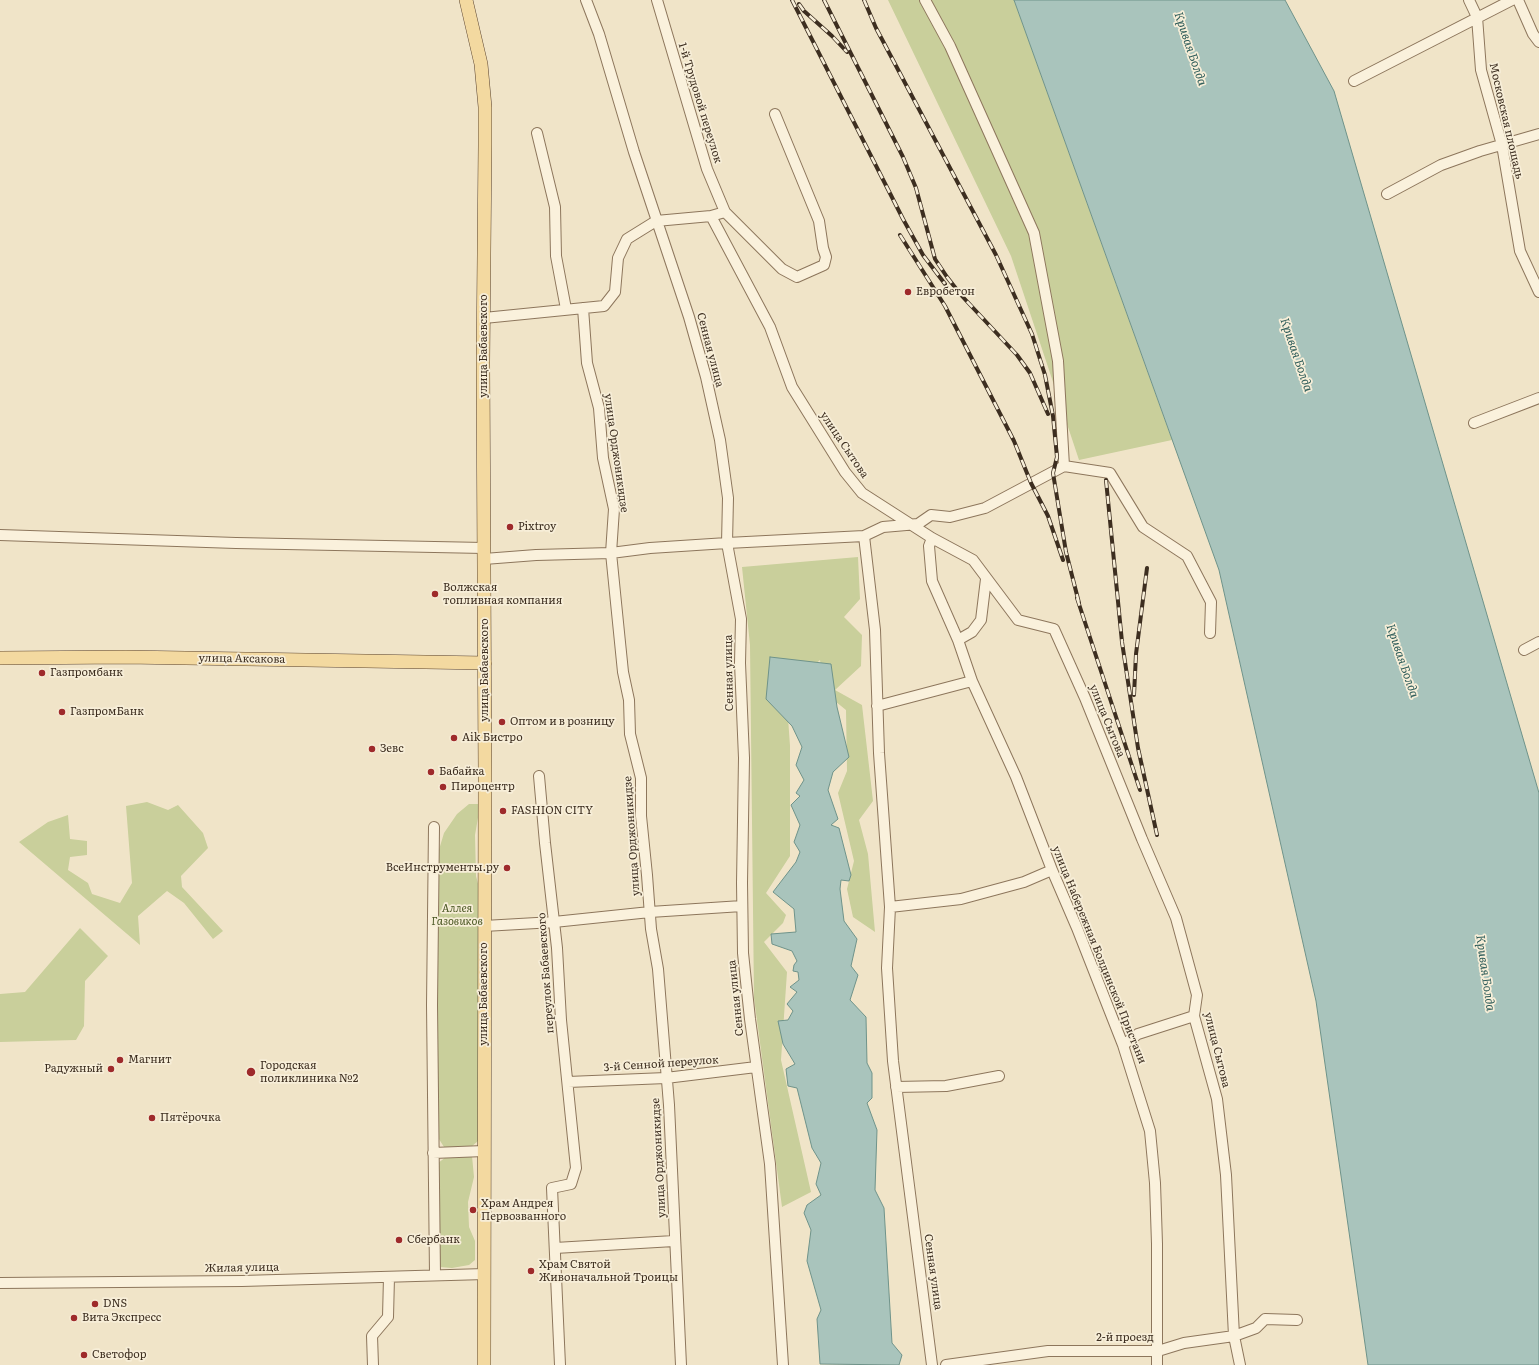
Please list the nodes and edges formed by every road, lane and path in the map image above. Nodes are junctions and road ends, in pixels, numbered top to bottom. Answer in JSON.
{"nodes":[{"id":1,"x":466,"y":0,"type":"edge"},
{"id":2,"x":586,"y":0,"type":"edge"},
{"id":3,"x":657,"y":0,"type":"edge"},
{"id":4,"x":925,"y":0,"type":"edge"},
{"id":5,"x":1469,"y":0,"type":"edge"},
{"id":6,"x":1512,"y":0,"type":"edge"},
{"id":7,"x":1518,"y":0,"type":"edge"},
{"id":8,"x":1477,"y":17,"type":"junction"},
{"id":9,"x":1539,"y":42,"type":"edge"},
{"id":10,"x":1354,"y":82,"type":"dead end"},
{"id":11,"x":775,"y":114,"type":"dead end"},
{"id":12,"x":538,"y":133,"type":"dead end"},
{"id":13,"x":1539,"y":134,"type":"edge"},
{"id":14,"x":1502,"y":144,"type":"junction"},
{"id":15,"x":1387,"y":194,"type":"dead end"},
{"id":16,"x":725,"y":212,"type":"junction"},
{"id":17,"x":711,"y":216,"type":"junction"},
{"id":18,"x":656,"y":221,"type":"junction"},
{"id":19,"x":1539,"y":292,"type":"edge"},
{"id":20,"x":583,"y":308,"type":"junction"},
{"id":21,"x":566,"y":309,"type":"junction"},
{"id":22,"x":484,"y":318,"type":"junction"},
{"id":23,"x":1539,"y":398,"type":"edge"},
{"id":24,"x":1474,"y":423,"type":"dead end"},
{"id":25,"x":1064,"y":466,"type":"junction"},
{"id":26,"x":913,"y":525,"type":"junction"},
{"id":27,"x":0,"y":535,"type":"edge"},
{"id":28,"x":864,"y":536,"type":"junction"},
{"id":29,"x":932,"y":538,"type":"junction"},
{"id":30,"x":727,"y":543,"type":"junction"},
{"id":31,"x":611,"y":553,"type":"junction"},
{"id":32,"x":484,"y":554,"type":"junction"},
{"id":33,"x":986,"y":579,"type":"junction"},
{"id":34,"x":1210,"y":633,"type":"dead end"},
{"id":35,"x":958,"y":640,"type":"junction"},
{"id":36,"x":1539,"y":642,"type":"edge"},
{"id":37,"x":1524,"y":650,"type":"dead end"},
{"id":38,"x":0,"y":658,"type":"edge"},
{"id":39,"x":485,"y":663,"type":"junction"},
{"id":40,"x":972,"y":681,"type":"junction"},
{"id":41,"x":877,"y":706,"type":"junction"},
{"id":42,"x":539,"y":776,"type":"dead end"},
{"id":43,"x":434,"y":827,"type":"dead end"},
{"id":44,"x":1052,"y":870,"type":"junction"},
{"id":45,"x":742,"y":906,"type":"junction"},
{"id":46,"x":890,"y":907,"type":"junction"},
{"id":47,"x":650,"y":912,"type":"junction"},
{"id":48,"x":554,"y":922,"type":"junction"},
{"id":49,"x":484,"y":926,"type":"junction"},
{"id":50,"x":1194,"y":1016,"type":"junction"},
{"id":51,"x":1123,"y":1044,"type":"junction"},
{"id":52,"x":756,"y":1067,"type":"junction"},
{"id":53,"x":999,"y":1076,"type":"dead end"},
{"id":54,"x":666,"y":1078,"type":"junction"},
{"id":55,"x":568,"y":1082,"type":"junction"},
{"id":56,"x":896,"y":1087,"type":"junction"},
{"id":57,"x":484,"y":1151,"type":"junction"},
{"id":58,"x":433,"y":1153,"type":"junction"},
{"id":59,"x":674,"y":1241,"type":"junction"},
{"id":60,"x":555,"y":1248,"type":"junction"},
{"id":61,"x":485,"y":1274,"type":"junction"},
{"id":62,"x":435,"y":1275,"type":"junction"},
{"id":63,"x":389,"y":1277,"type":"junction"},
{"id":64,"x":0,"y":1283,"type":"edge"},
{"id":65,"x":1297,"y":1320,"type":"dead end"},
{"id":66,"x":1234,"y":1336,"type":"junction"},
{"id":67,"x":1158,"y":1351,"type":"junction"},
{"id":68,"x":373,"y":1365,"type":"edge"},
{"id":69,"x":484,"y":1365,"type":"edge"},
{"id":70,"x":560,"y":1365,"type":"edge"},
{"id":71,"x":681,"y":1365,"type":"edge"},
{"id":72,"x":783,"y":1365,"type":"edge"},
{"id":73,"x":932,"y":1365,"type":"edge"},
{"id":74,"x":946,"y":1365,"type":"edge"},
{"id":75,"x":1157,"y":1365,"type":"edge"},
{"id":76,"x":1240,"y":1365,"type":"edge"}],
"edges":[{"from":1,"to":22,"type":"main road","name":"улица Бабаевского"},
{"from":2,"to":18,"type":"street","name":"Сенная улица"},
{"from":3,"to":16,"type":"street","name":"1-й Трудовой переулок"},
{"from":4,"to":25,"type":"street"},
{"from":5,"to":8,"type":"street","name":"Московская площадь"},
{"from":6,"to":8,"type":"street"},
{"from":7,"to":9,"type":"street"},
{"from":8,"to":10,"type":"street"},
{"from":8,"to":14,"type":"street","name":"Московская площадь"},
{"from":11,"to":16,"type":"street"},
{"from":12,"to":21,"type":"street"},
{"from":13,"to":14,"type":"street"},
{"from":14,"to":15,"type":"street"},
{"from":14,"to":19,"type":"street","name":"Московская площадь"},
{"from":16,"to":17,"type":"street"},
{"from":17,"to":18,"type":"street"},
{"from":17,"to":26,"type":"street","name":"улица Сытова"},
{"from":18,"to":20,"type":"street"},
{"from":18,"to":30,"type":"street","name":"Сенная улица"},
{"from":20,"to":21,"type":"street"},
{"from":20,"to":31,"type":"street","name":"улица Орджоникидзе"},
{"from":21,"to":22,"type":"street"},
{"from":22,"to":32,"type":"main road","name":"улица Бабаевского"},
{"from":23,"to":24,"type":"street"},
{"from":25,"to":26,"type":"street"},
{"from":25,"to":34,"type":"street"},
{"from":26,"to":28,"type":"street"},
{"from":26,"to":29,"type":"street","name":"улица Сытова"},
{"from":27,"to":32,"type":"street"},
{"from":28,"to":30,"type":"street"},
{"from":28,"to":41,"type":"street","name":"Сенная улица"},
{"from":29,"to":33,"type":"street","name":"улица Сытова"},
{"from":29,"to":35,"type":"street","name":"улица Набережная Болдинской Пристани"},
{"from":30,"to":31,"type":"street"},
{"from":30,"to":45,"type":"street","name":"Сенная улица"},
{"from":31,"to":32,"type":"street"},
{"from":31,"to":47,"type":"street","name":"улица Орджоникидзе"},
{"from":32,"to":39,"type":"main road","name":"улица Бабаевского"},
{"from":33,"to":35,"type":"street"},
{"from":33,"to":50,"type":"street","name":"улица Сытова"},
{"from":35,"to":40,"type":"street","name":"улица Набережная Болдинской Пристани"},
{"from":36,"to":37,"type":"street"},
{"from":38,"to":39,"type":"main road","name":"улица Аксакова"},
{"from":39,"to":49,"type":"main road","name":"улица Бабаевского"},
{"from":40,"to":41,"type":"street"},
{"from":40,"to":44,"type":"street","name":"улица Набережная Болдинской Пристани"},
{"from":41,"to":46,"type":"street","name":"Сенная улица"},
{"from":42,"to":48,"type":"street","name":"переулок Бабаевского"},
{"from":43,"to":58,"type":"street"},
{"from":44,"to":46,"type":"street"},
{"from":44,"to":51,"type":"street","name":"улица Набережная Болдинской Пристани"},
{"from":45,"to":47,"type":"street"},
{"from":45,"to":52,"type":"street","name":"Сенная улица"},
{"from":46,"to":56,"type":"street","name":"Сенная улица"},
{"from":47,"to":48,"type":"street"},
{"from":47,"to":54,"type":"street","name":"улица Орджоникидзе"},
{"from":48,"to":49,"type":"street"},
{"from":48,"to":55,"type":"street","name":"переулок Бабаевского"},
{"from":49,"to":57,"type":"main road","name":"улица Бабаевского"},
{"from":50,"to":51,"type":"street"},
{"from":50,"to":66,"type":"street","name":"улица Сытова"},
{"from":51,"to":67,"type":"street","name":"улица Набережная Болдинской Пристани"},
{"from":52,"to":54,"type":"street","name":"3-й Сенной переулок"},
{"from":52,"to":72,"type":"street","name":"Сенная улица"},
{"from":53,"to":56,"type":"street"},
{"from":54,"to":55,"type":"street","name":"3-й Сенной переулок"},
{"from":54,"to":59,"type":"street","name":"улица Орджоникидзе"},
{"from":55,"to":60,"type":"street","name":"переулок Бабаевского"},
{"from":56,"to":73,"type":"street","name":"Сенная улица"},
{"from":57,"to":58,"type":"street"},
{"from":57,"to":61,"type":"main road","name":"улица Бабаевского"},
{"from":58,"to":62,"type":"street"},
{"from":59,"to":60,"type":"street"},
{"from":59,"to":71,"type":"street","name":"улица Орджоникидзе"},
{"from":60,"to":70,"type":"street"},
{"from":61,"to":62,"type":"street","name":"Жилая улица"},
{"from":61,"to":69,"type":"main road","name":"улица Бабаевского"},
{"from":62,"to":63,"type":"street","name":"Жилая улица"},
{"from":63,"to":64,"type":"street","name":"Жилая улица"},
{"from":63,"to":68,"type":"street"},
{"from":65,"to":66,"type":"street","name":"2-й проезд"},
{"from":66,"to":67,"type":"street","name":"2-й проезд"},
{"from":66,"to":76,"type":"street","name":"улица Сытова"},
{"from":67,"to":74,"type":"street","name":"2-й проезд"},
{"from":67,"to":75,"type":"street","name":"улица Набережная Болдинской Пристани"}]}
